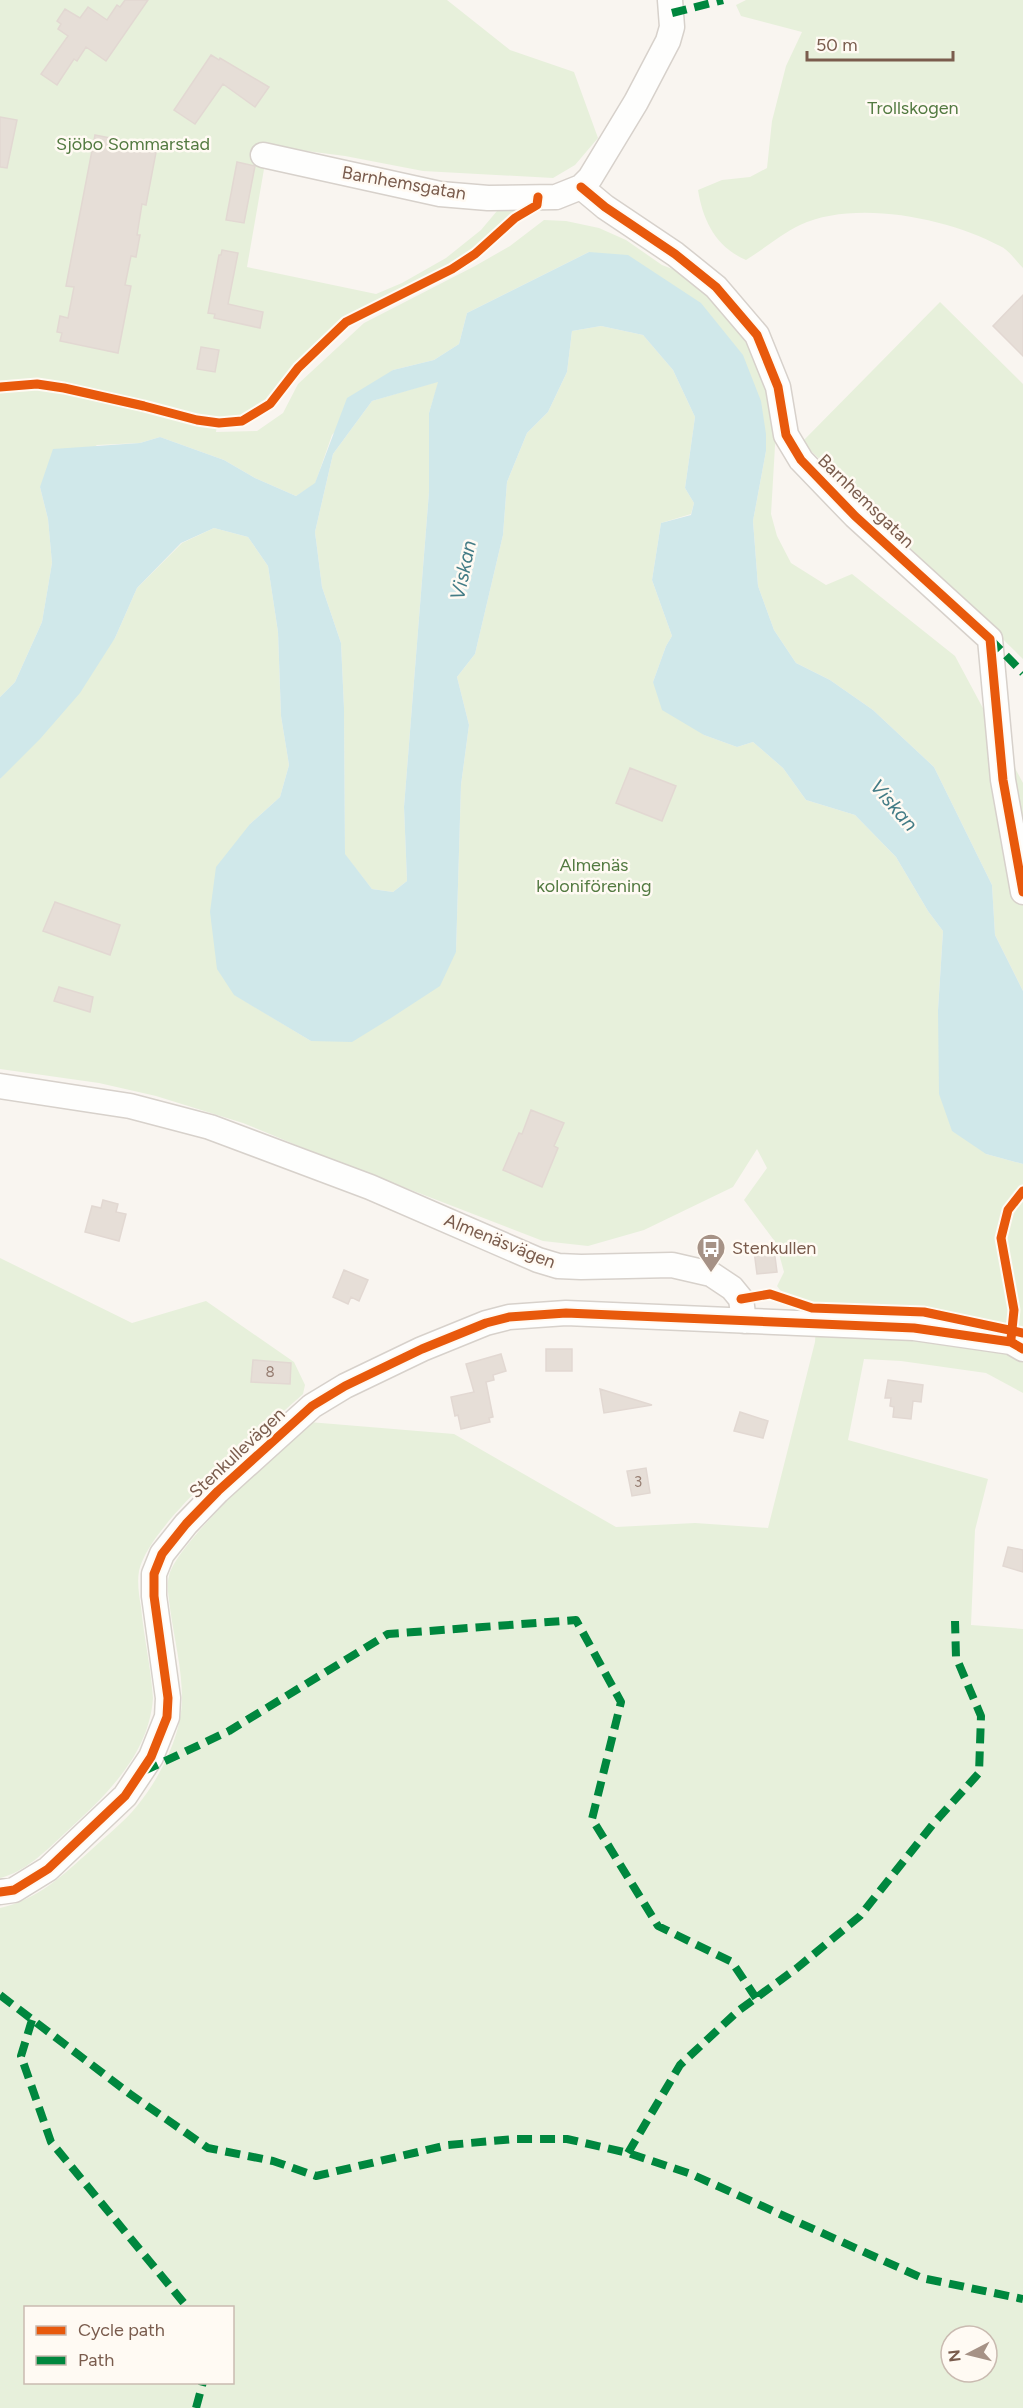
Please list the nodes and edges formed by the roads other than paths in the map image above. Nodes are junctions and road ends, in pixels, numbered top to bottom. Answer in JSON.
{"nodes":[{"id":1,"x":670,"y":0,"type":"edge"},
{"id":2,"x":263,"y":155,"type":"dead end"},
{"id":3,"x":580,"y":187,"type":"junction"},
{"id":4,"x":1023,"y":892,"type":"edge"},
{"id":5,"x":0,"y":1086,"type":"edge"},
{"id":6,"x":744,"y":1321,"type":"junction"},
{"id":7,"x":1023,"y":1349,"type":"edge"},
{"id":8,"x":0,"y":1892,"type":"edge"}],
"edges":[{"from":1,"to":3,"type":"street"},
{"from":2,"to":3,"type":"street","name":"Barnhemsgatan"},
{"from":3,"to":4,"type":"street","name":"Barnhemsgatan"},
{"from":5,"to":6,"type":"street","name":"Almenäsvägen"},
{"from":6,"to":7,"type":"street"},
{"from":6,"to":8,"type":"street","name":"Stenkullevägen"}]}
